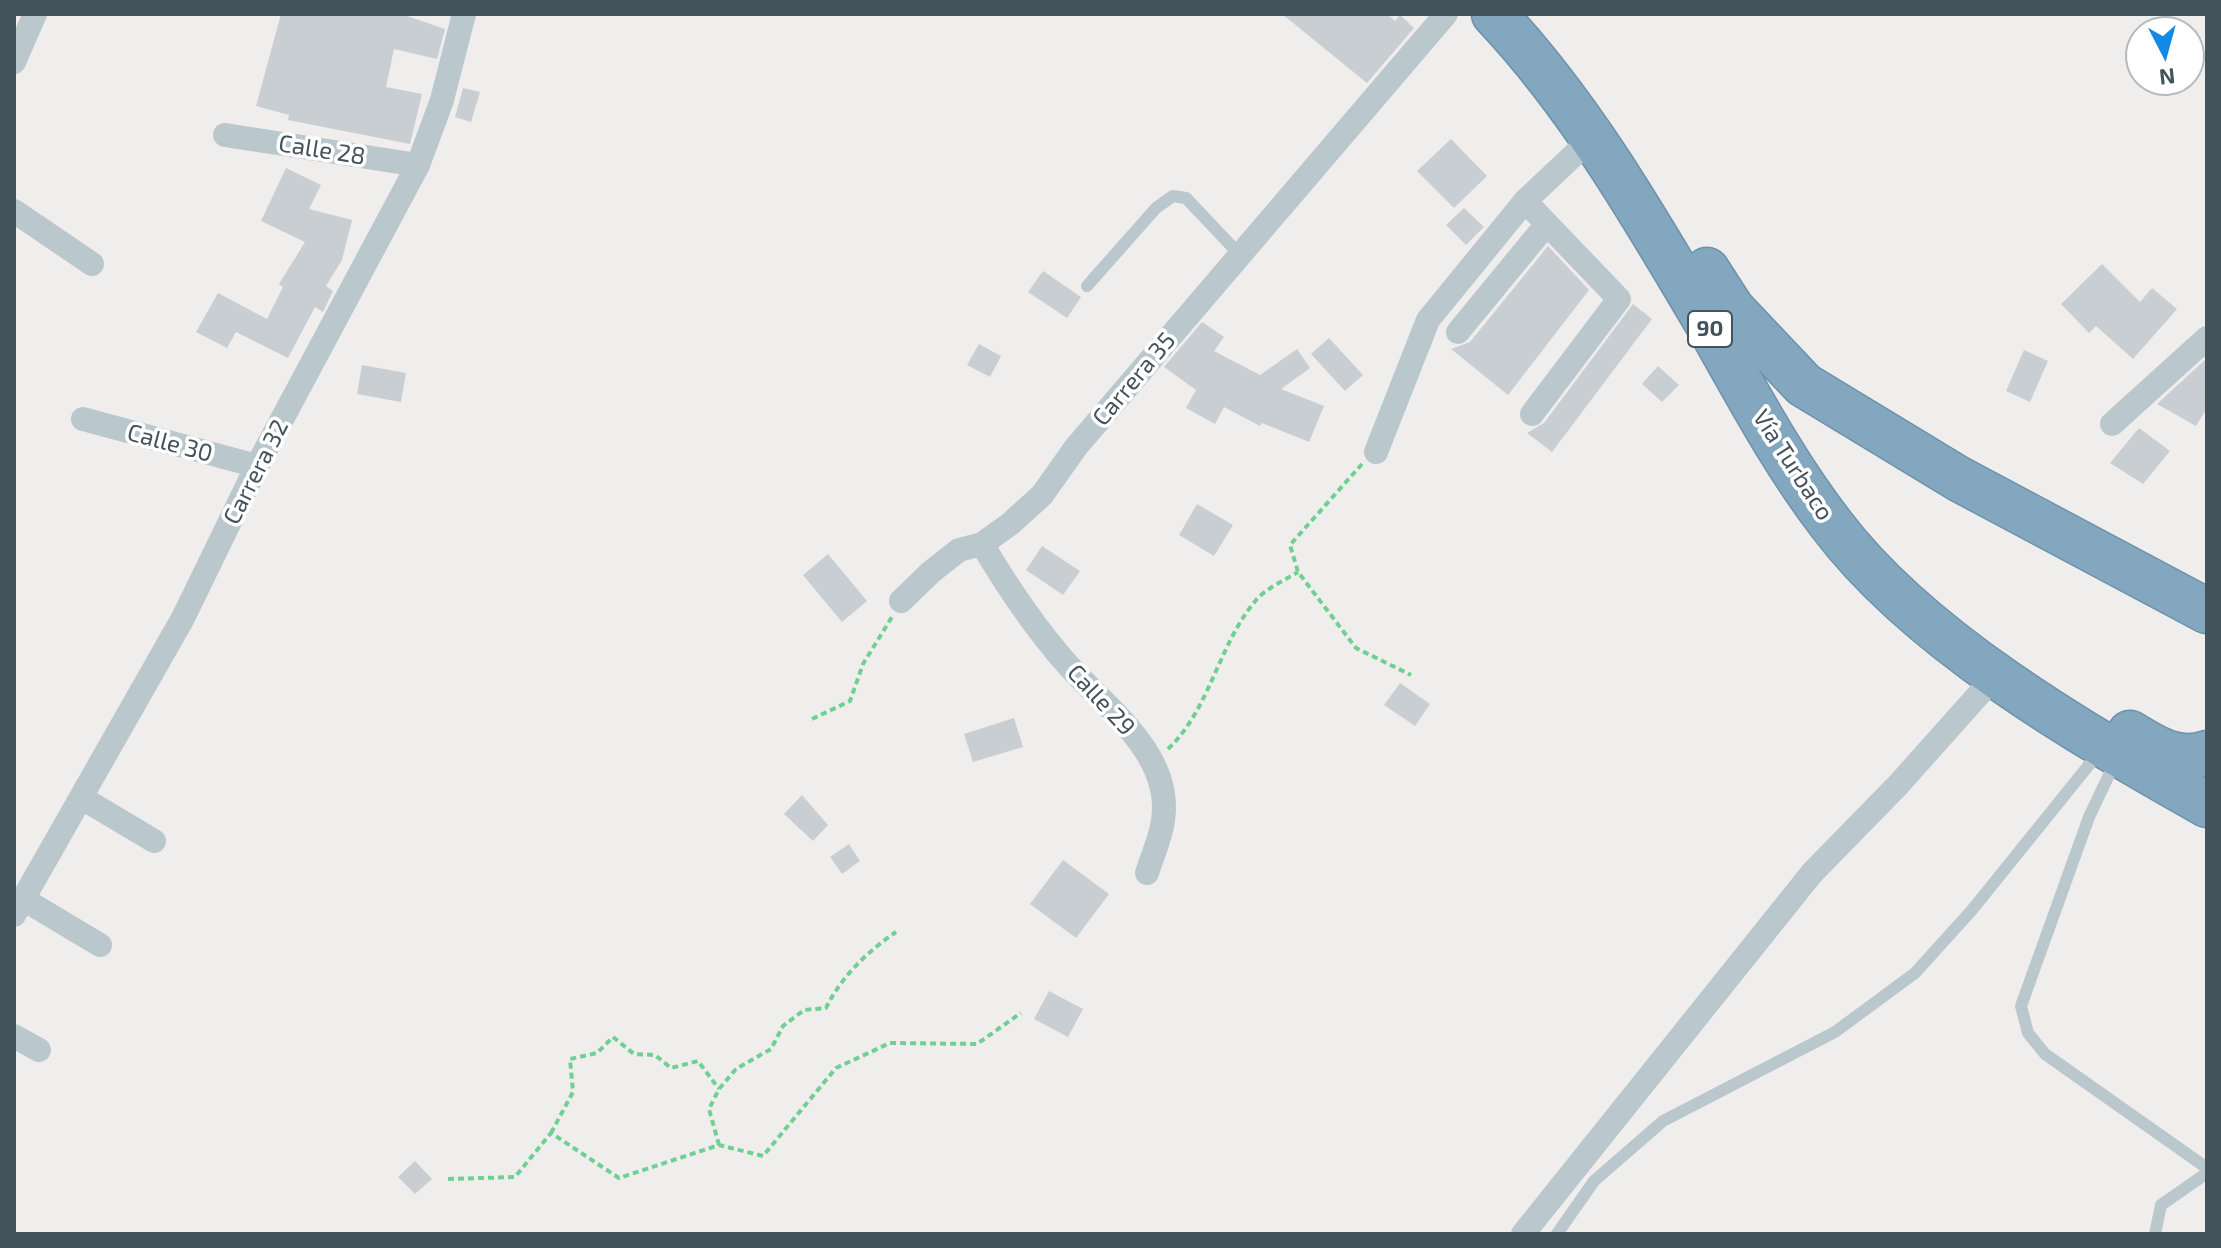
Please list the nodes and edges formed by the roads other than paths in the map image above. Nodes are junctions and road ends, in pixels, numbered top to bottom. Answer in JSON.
{"nodes":[{"id":1,"x":35,"y":14,"type":"edge"},
{"id":2,"x":464,"y":14,"type":"edge"},
{"id":3,"x":1446,"y":14,"type":"edge"},
{"id":4,"x":1494,"y":14,"type":"edge"},
{"id":5,"x":1534,"y":14,"type":"edge"},
{"id":6,"x":14,"y":62,"type":"edge"},
{"id":7,"x":225,"y":135,"type":"dead end"},
{"id":8,"x":1592,"y":138,"type":"junction"},
{"id":9,"x":418,"y":165,"type":"junction"},
{"id":10,"x":1525,"y":201,"type":"junction"},
{"id":11,"x":14,"y":211,"type":"edge"},
{"id":12,"x":1546,"y":225,"type":"junction"},
{"id":13,"x":1240,"y":255,"type":"junction"},
{"id":14,"x":92,"y":264,"type":"dead end"},
{"id":15,"x":1087,"y":286,"type":"dead end"},
{"id":16,"x":1458,"y":332,"type":"dead end"},
{"id":17,"x":2207,"y":338,"type":"edge"},
{"id":18,"x":1532,"y":414,"type":"dead end"},
{"id":19,"x":83,"y":419,"type":"dead end"},
{"id":20,"x":2112,"y":424,"type":"dead end"},
{"id":21,"x":1376,"y":452,"type":"road end"},
{"id":22,"x":257,"y":466,"type":"junction"},
{"id":23,"x":1959,"y":479,"type":"junction"},
{"id":24,"x":982,"y":544,"type":"junction"},
{"id":25,"x":901,"y":601,"type":"road end"},
{"id":26,"x":2207,"y":611,"type":"edge"},
{"id":27,"x":2207,"y":629,"type":"edge"},
{"id":28,"x":1939,"y":632,"type":"junction"},
{"id":29,"x":1998,"y":673,"type":"junction"},
{"id":30,"x":2111,"y":751,"type":"junction"},
{"id":31,"x":2207,"y":753,"type":"edge"},
{"id":32,"x":82,"y":798,"type":"junction"},
{"id":33,"x":2207,"y":805,"type":"edge"},
{"id":34,"x":154,"y":841,"type":"dead end"},
{"id":35,"x":1147,"y":873,"type":"dead end"},
{"id":36,"x":18,"y":907,"type":"edge"},
{"id":37,"x":100,"y":945,"type":"dead end"},
{"id":38,"x":14,"y":1036,"type":"edge"},
{"id":39,"x":39,"y":1050,"type":"dead end"},
{"id":40,"x":2207,"y":1170,"type":"edge"},
{"id":41,"x":1523,"y":1234,"type":"edge"},
{"id":42,"x":1557,"y":1234,"type":"edge"},
{"id":43,"x":2155,"y":1234,"type":"edge"}],
"edges":[{"from":1,"to":6,"type":"street"},
{"from":2,"to":9,"type":"street","name":"Carrera 32"},
{"from":3,"to":13,"type":"street","name":"Carrera 35"},
{"from":4,"to":8,"type":"highway","name":"Vía Turbaco","number":"90"},
{"from":5,"to":23,"type":"highway","number":"90"},
{"from":7,"to":9,"type":"street","name":"Calle 28"},
{"from":8,"to":10,"type":"street"},
{"from":8,"to":28,"type":"highway","name":"Vía Turbaco","number":"90"},
{"from":9,"to":22,"type":"street","name":"Carrera 32"},
{"from":10,"to":12,"type":"street"},
{"from":10,"to":21,"type":"street"},
{"from":11,"to":14,"type":"street"},
{"from":12,"to":16,"type":"street"},
{"from":12,"to":18,"type":"street"},
{"from":13,"to":15,"type":"lane"},
{"from":13,"to":24,"type":"street","name":"Carrera 35"},
{"from":17,"to":20,"type":"street"},
{"from":19,"to":22,"type":"street","name":"Calle 30"},
{"from":22,"to":32,"type":"street","name":"Carrera 32"},
{"from":23,"to":26,"type":"highway","number":"90"},
{"from":23,"to":27,"type":"highway"},
{"from":24,"to":25,"type":"street","name":"Carrera 35"},
{"from":24,"to":35,"type":"street","name":"Calle 29"},
{"from":28,"to":29,"type":"highway","name":"Vía Turbaco","number":"90"},
{"from":28,"to":31,"type":"highway"},
{"from":29,"to":30,"type":"highway","name":"Vía Turbaco","number":"90"},
{"from":29,"to":41,"type":"street"},
{"from":30,"to":33,"type":"highway","name":"Vía Turbaco","number":"90"},
{"from":30,"to":40,"type":"lane"},
{"from":30,"to":42,"type":"lane"},
{"from":32,"to":34,"type":"street"},
{"from":32,"to":36,"type":"street","name":"Carrera 32"},
{"from":36,"to":37,"type":"street"},
{"from":38,"to":39,"type":"street"},
{"from":40,"to":43,"type":"lane"}]}
